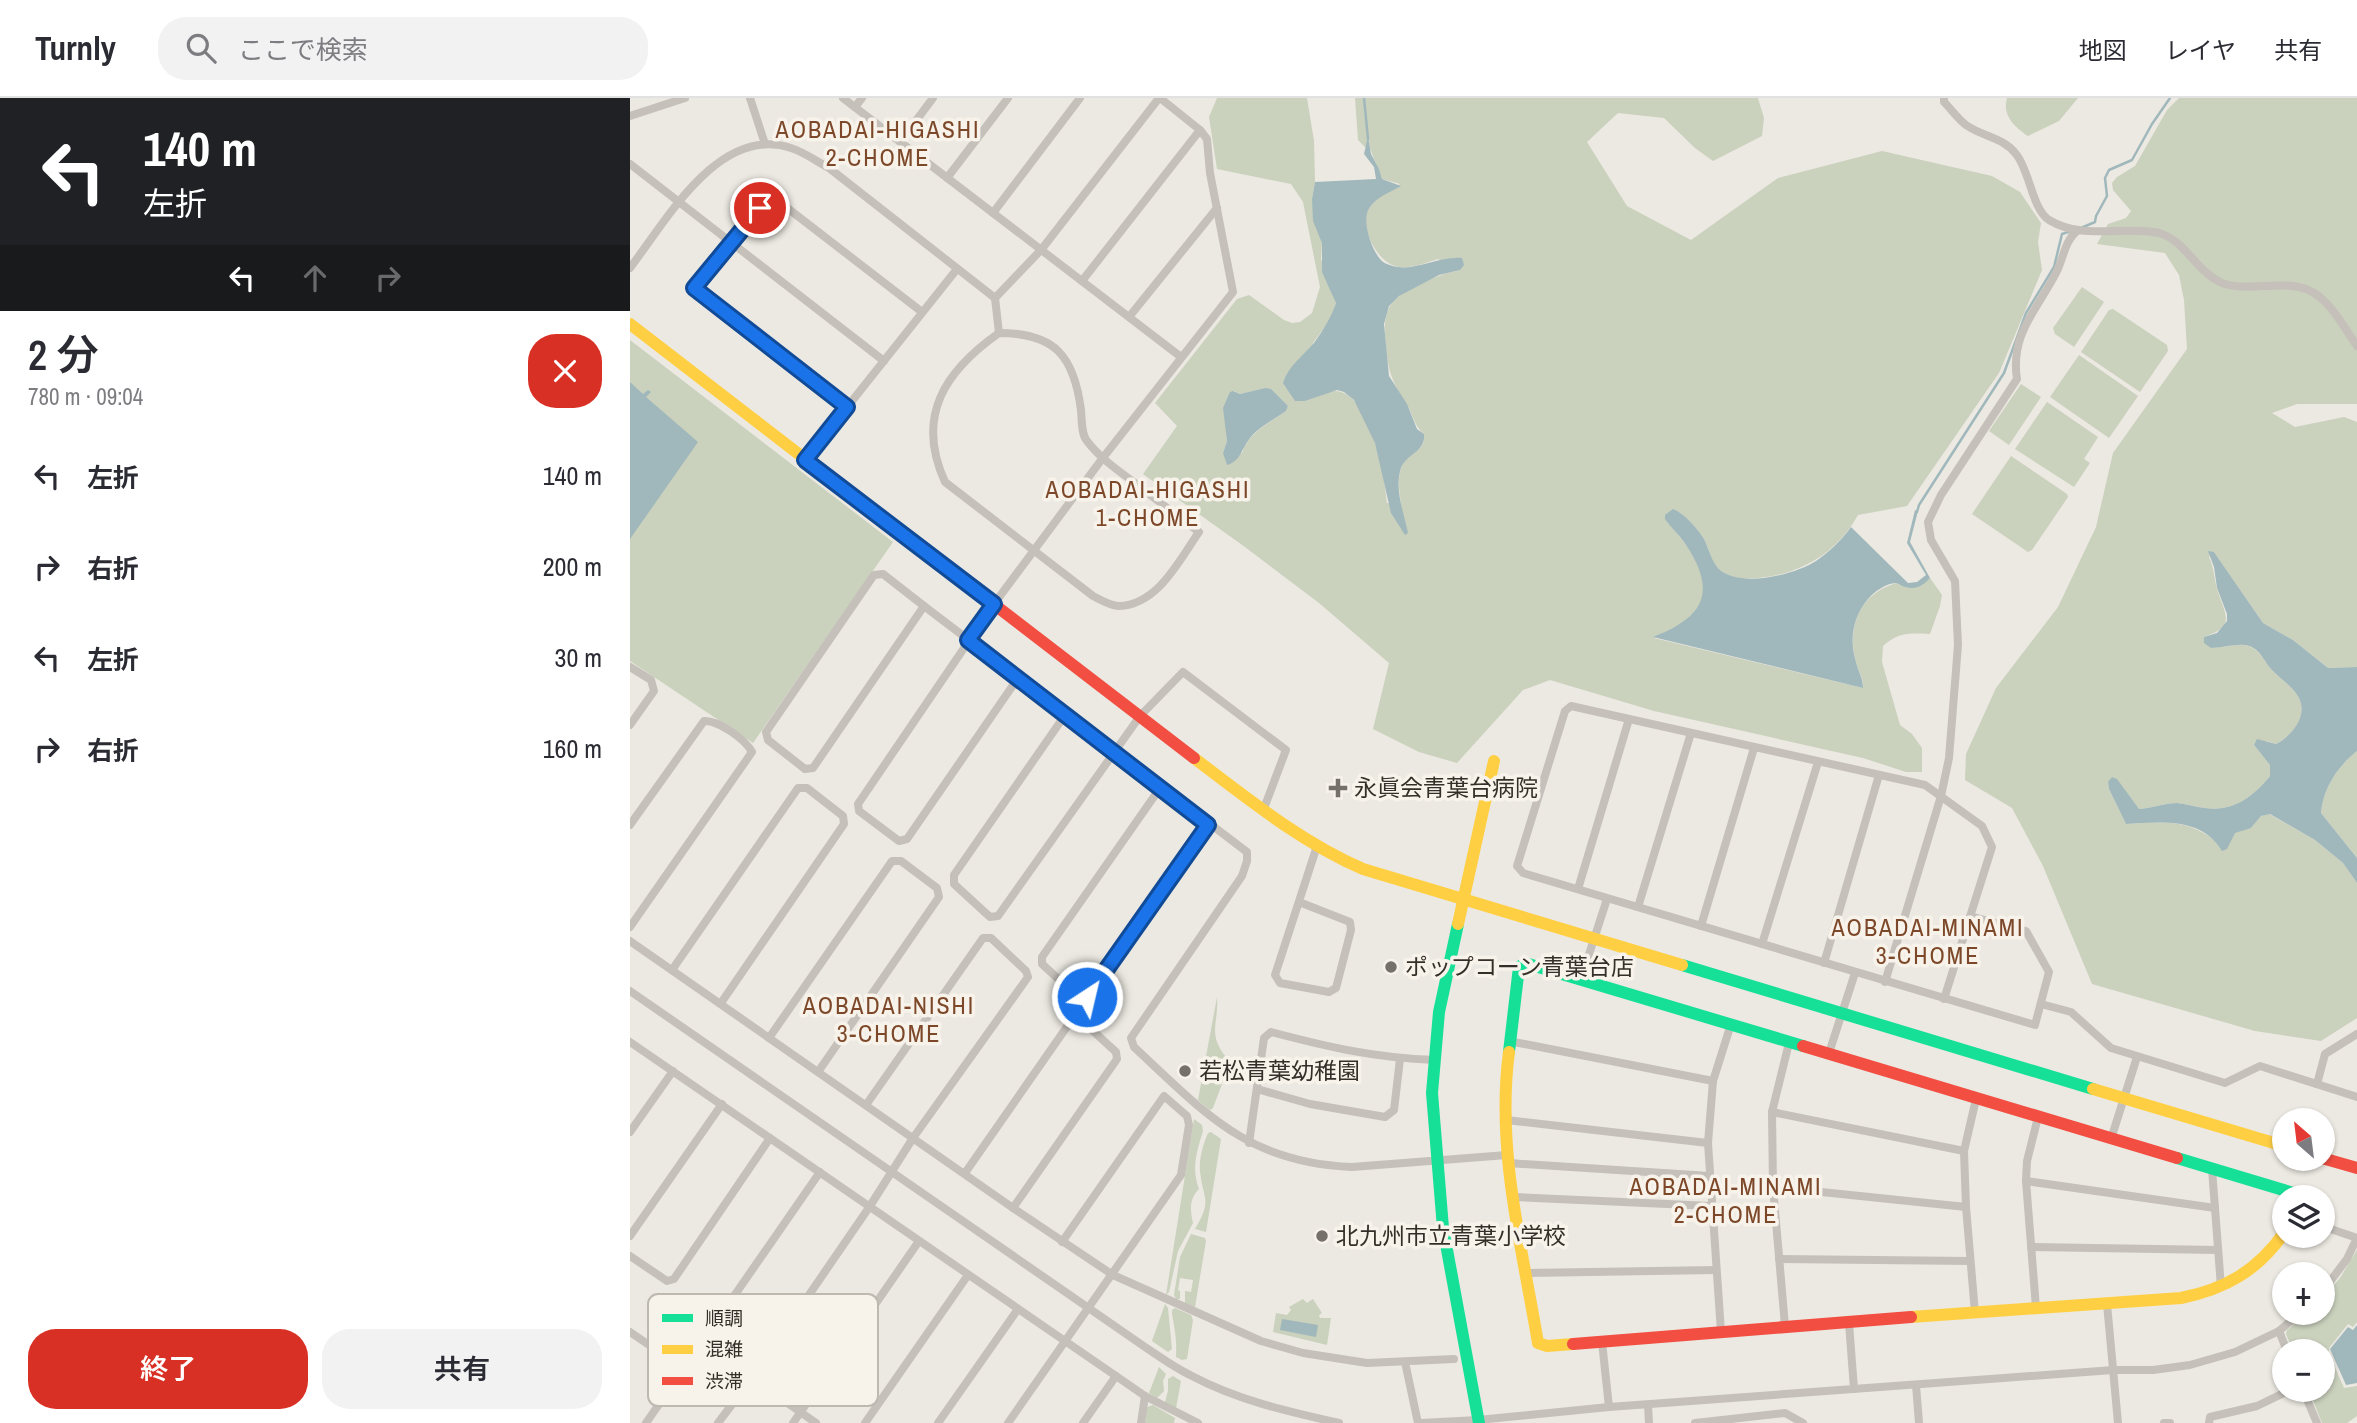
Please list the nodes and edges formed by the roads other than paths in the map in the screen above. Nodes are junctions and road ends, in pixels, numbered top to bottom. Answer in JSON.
{"nodes":[{"id":1,"x":685,"y":98,"type":"edge"},
{"id":2,"x":750,"y":98,"type":"edge"},
{"id":3,"x":843,"y":98,"type":"edge"},
{"id":4,"x":862,"y":98,"type":"edge"},
{"id":5,"x":933,"y":98,"type":"edge"},
{"id":6,"x":1008,"y":98,"type":"edge"},
{"id":7,"x":1080,"y":98,"type":"edge"},
{"id":8,"x":1159,"y":98,"type":"edge"},
{"id":9,"x":1944,"y":98,"type":"edge"},
{"id":10,"x":855,"y":107,"type":"junction"},
{"id":11,"x":630,"y":116,"type":"edge"},
{"id":12,"x":1200,"y":130,"type":"junction"},
{"id":13,"x":900,"y":142,"type":"junction"},
{"id":14,"x":765,"y":144,"type":"junction"},
{"id":15,"x":630,"y":165,"type":"edge"},
{"id":16,"x":947,"y":178,"type":"junction"},
{"id":17,"x":680,"y":202,"type":"junction"},
{"id":18,"x":1217,"y":208,"type":"junction"},
{"id":19,"x":993,"y":213,"type":"junction"},
{"id":20,"x":2078,"y":230,"type":"junction"},
{"id":21,"x":731,"y":242,"type":"junction"},
{"id":22,"x":1041,"y":250,"type":"junction"},
{"id":23,"x":630,"y":268,"type":"edge"},
{"id":24,"x":957,"y":269,"type":"junction"},
{"id":25,"x":1082,"y":281,"type":"junction"},
{"id":26,"x":995,"y":298,"type":"junction"},
{"id":27,"x":922,"y":312,"type":"junction"},
{"id":28,"x":1129,"y":317,"type":"junction"},
{"id":29,"x":630,"y":324,"type":"edge"},
{"id":30,"x":999,"y":333,"type":"junction"},
{"id":31,"x":2357,"y":346,"type":"edge"},
{"id":32,"x":1181,"y":358,"type":"junction"},
{"id":33,"x":884,"y":361,"type":"junction"},
{"id":34,"x":847,"y":407,"type":"junction"},
{"id":35,"x":1102,"y":458,"type":"junction"},
{"id":36,"x":805,"y":460,"type":"junction"},
{"id":37,"x":1033,"y":551,"type":"junction"},
{"id":38,"x":994,"y":604,"type":"junction"},
{"id":39,"x":925,"y":606,"type":"junction"},
{"id":40,"x":968,"y":640,"type":"junction"},
{"id":41,"x":630,"y":667,"type":"edge"},
{"id":42,"x":1018,"y":678,"type":"junction"},
{"id":43,"x":1065,"y":715,"type":"junction"},
{"id":44,"x":1140,"y":716,"type":"junction"},
{"id":45,"x":1629,"y":719,"type":"junction"},
{"id":46,"x":630,"y":725,"type":"edge"},
{"id":47,"x":1691,"y":733,"type":"junction"},
{"id":48,"x":1754,"y":748,"type":"junction"},
{"id":49,"x":1114,"y":752,"type":"junction"},
{"id":50,"x":1494,"y":761,"type":"dead end"},
{"id":51,"x":1818,"y":762,"type":"junction"},
{"id":52,"x":1879,"y":775,"type":"junction"},
{"id":53,"x":1160,"y":788,"type":"junction"},
{"id":54,"x":1941,"y":796,"type":"junction"},
{"id":55,"x":1263,"y":811,"type":"junction"},
{"id":56,"x":630,"y":825,"type":"edge"},
{"id":57,"x":1208,"y":825,"type":"junction"},
{"id":58,"x":1317,"y":846,"type":"junction"},
{"id":59,"x":1578,"y":888,"type":"junction"},
{"id":60,"x":1607,"y":899,"type":"junction"},
{"id":61,"x":1462,"y":900,"type":"junction"},
{"id":62,"x":1299,"y":902,"type":"junction"},
{"id":63,"x":1638,"y":907,"type":"junction"},
{"id":64,"x":1970,"y":916,"type":"junction"},
{"id":65,"x":1700,"y":926,"type":"junction"},
{"id":66,"x":630,"y":927,"type":"edge"},
{"id":67,"x":1595,"y":938,"type":"junction"},
{"id":68,"x":630,"y":941,"type":"edge"},
{"id":69,"x":1762,"y":944,"type":"junction"},
{"id":70,"x":1824,"y":963,"type":"junction"},
{"id":71,"x":672,"y":970,"type":"junction"},
{"id":72,"x":1854,"y":973,"type":"junction"},
{"id":73,"x":1581,"y":979,"type":"junction"},
{"id":74,"x":1885,"y":982,"type":"junction"},
{"id":75,"x":630,"y":991,"type":"edge"},
{"id":76,"x":1944,"y":999,"type":"junction"},
{"id":77,"x":721,"y":1003,"type":"junction"},
{"id":78,"x":2041,"y":1004,"type":"junction"},
{"id":79,"x":1843,"y":1012,"type":"junction"},
{"id":80,"x":1731,"y":1024,"type":"junction"},
{"id":81,"x":2357,"y":1034,"type":"edge"},
{"id":82,"x":769,"y":1038,"type":"junction"},
{"id":83,"x":1508,"y":1041,"type":"junction"},
{"id":84,"x":630,"y":1042,"type":"edge"},
{"id":85,"x":1789,"y":1043,"type":"junction"},
{"id":86,"x":1829,"y":1053,"type":"junction"},
{"id":87,"x":2137,"y":1057,"type":"junction"},
{"id":88,"x":1400,"y":1059,"type":"junction"},
{"id":89,"x":1435,"y":1060,"type":"junction"},
{"id":90,"x":673,"y":1071,"type":"junction"},
{"id":91,"x":818,"y":1072,"type":"junction"},
{"id":92,"x":1713,"y":1081,"type":"junction"},
{"id":93,"x":2317,"y":1084,"type":"junction"},
{"id":94,"x":1257,"y":1089,"type":"junction"},
{"id":95,"x":2357,"y":1097,"type":"edge"},
{"id":96,"x":1976,"y":1099,"type":"junction"},
{"id":97,"x":2124,"y":1099,"type":"junction"},
{"id":98,"x":722,"y":1104,"type":"junction"},
{"id":99,"x":866,"y":1105,"type":"junction"},
{"id":100,"x":1772,"y":1112,"type":"junction"},
{"id":101,"x":2038,"y":1117,"type":"junction"},
{"id":102,"x":1506,"y":1120,"type":"junction"},
{"id":103,"x":630,"y":1132,"type":"edge"},
{"id":104,"x":770,"y":1138,"type":"junction"},
{"id":105,"x":913,"y":1138,"type":"junction"},
{"id":106,"x":2111,"y":1139,"type":"junction"},
{"id":107,"x":2272,"y":1142,"type":"edge"},
{"id":108,"x":1249,"y":1143,"type":"junction"},
{"id":109,"x":1708,"y":1143,"type":"junction"},
{"id":110,"x":1965,"y":1151,"type":"junction"},
{"id":111,"x":1508,"y":1159,"type":"junction"},
{"id":112,"x":1436,"y":1160,"type":"junction"},
{"id":113,"x":2335,"y":1162,"type":"edge"},
{"id":114,"x":2357,"y":1168,"type":"edge"},
{"id":115,"x":2212,"y":1169,"type":"junction"},
{"id":116,"x":820,"y":1172,"type":"junction"},
{"id":117,"x":892,"y":1172,"type":"junction"},
{"id":118,"x":965,"y":1172,"type":"junction"},
{"id":119,"x":1710,"y":1176,"type":"junction"},
{"id":120,"x":2026,"y":1181,"type":"junction"},
{"id":121,"x":1773,"y":1187,"type":"junction"},
{"id":122,"x":2272,"y":1187,"type":"edge"},
{"id":123,"x":1514,"y":1197,"type":"junction"},
{"id":124,"x":870,"y":1206,"type":"junction"},
{"id":125,"x":1711,"y":1206,"type":"junction"},
{"id":126,"x":1966,"y":1207,"type":"junction"},
{"id":127,"x":1013,"y":1208,"type":"junction"},
{"id":128,"x":2215,"y":1208,"type":"junction"},
{"id":129,"x":2335,"y":1230,"type":"edge"},
{"id":130,"x":630,"y":1236,"type":"edge"},
{"id":131,"x":2357,"y":1238,"type":"edge"},
{"id":132,"x":919,"y":1241,"type":"junction"},
{"id":133,"x":1062,"y":1242,"type":"junction"},
{"id":134,"x":2031,"y":1247,"type":"junction"},
{"id":135,"x":2272,"y":1248,"type":"edge"},
{"id":136,"x":2218,"y":1250,"type":"junction"},
{"id":137,"x":630,"y":1256,"type":"edge"},
{"id":138,"x":1779,"y":1259,"type":"junction"},
{"id":139,"x":1970,"y":1261,"type":"junction"},
{"id":140,"x":1716,"y":1270,"type":"junction"},
{"id":141,"x":1527,"y":1273,"type":"junction"},
{"id":142,"x":968,"y":1275,"type":"junction"},
{"id":143,"x":1113,"y":1275,"type":"junction"},
{"id":144,"x":2335,"y":1275,"type":"edge"},
{"id":145,"x":2221,"y":1287,"type":"junction"},
{"id":146,"x":736,"y":1294,"type":"edge"},
{"id":147,"x":810,"y":1294,"type":"edge"},
{"id":148,"x":878,"y":1300,"type":"edge"},
{"id":149,"x":2107,"y":1304,"type":"junction"},
{"id":150,"x":1089,"y":1308,"type":"junction"},
{"id":151,"x":2036,"y":1308,"type":"junction"},
{"id":152,"x":1018,"y":1309,"type":"junction"},
{"id":153,"x":1975,"y":1313,"type":"junction"},
{"id":154,"x":1849,"y":1323,"type":"junction"},
{"id":155,"x":2286,"y":1325,"type":"edge"},
{"id":156,"x":1784,"y":1326,"type":"junction"},
{"id":157,"x":2279,"y":1331,"type":"junction"},
{"id":158,"x":1721,"y":1332,"type":"junction"},
{"id":159,"x":631,"y":1335,"type":"edge"},
{"id":160,"x":2282,"y":1339,"type":"edge"},
{"id":161,"x":1064,"y":1341,"type":"junction"},
{"id":162,"x":1602,"y":1342,"type":"junction"},
{"id":163,"x":648,"y":1346,"type":"edge"},
{"id":164,"x":1454,"y":1359,"type":"dead end"},
{"id":165,"x":1405,"y":1362,"type":"junction"},
{"id":166,"x":2113,"y":1370,"type":"junction"},
{"id":167,"x":1116,"y":1376,"type":"junction"},
{"id":168,"x":1916,"y":1385,"type":"junction"},
{"id":169,"x":1854,"y":1390,"type":"junction"},
{"id":170,"x":1145,"y":1396,"type":"junction"},
{"id":171,"x":2272,"y":1399,"type":"edge"},
{"id":172,"x":2308,"y":1402,"type":"edge"},
{"id":173,"x":878,"y":1404,"type":"edge"},
{"id":174,"x":1648,"y":1405,"type":"junction"},
{"id":175,"x":658,"y":1406,"type":"edge"},
{"id":176,"x":731,"y":1406,"type":"edge"},
{"id":177,"x":790,"y":1406,"type":"edge"},
{"id":178,"x":805,"y":1406,"type":"edge"},
{"id":179,"x":877,"y":1406,"type":"edge"},
{"id":180,"x":1609,"y":1407,"type":"junction"},
{"id":181,"x":800,"y":1413,"type":"junction"},
{"id":182,"x":1546,"y":1413,"type":"junction"},
{"id":183,"x":1479,"y":1422,"type":"edge"},
{"id":184,"x":646,"y":1423,"type":"edge"},
{"id":185,"x":718,"y":1423,"type":"edge"},
{"id":186,"x":793,"y":1423,"type":"edge"},
{"id":187,"x":816,"y":1423,"type":"edge"},
{"id":188,"x":865,"y":1423,"type":"edge"},
{"id":189,"x":938,"y":1423,"type":"edge"},
{"id":190,"x":1008,"y":1423,"type":"edge"},
{"id":191,"x":1083,"y":1423,"type":"edge"},
{"id":192,"x":1141,"y":1423,"type":"edge"},
{"id":193,"x":1198,"y":1423,"type":"edge"},
{"id":194,"x":1339,"y":1423,"type":"edge"},
{"id":195,"x":1420,"y":1423,"type":"edge"},
{"id":196,"x":1548,"y":1423,"type":"edge"},
{"id":197,"x":1649,"y":1423,"type":"edge"},
{"id":198,"x":1695,"y":1423,"type":"edge"},
{"id":199,"x":1802,"y":1423,"type":"edge"},
{"id":200,"x":1919,"y":1423,"type":"edge"},
{"id":201,"x":2118,"y":1423,"type":"edge"},
{"id":202,"x":2164,"y":1423,"type":"edge"},
{"id":203,"x":2170,"y":1423,"type":"edge"},
{"id":204,"x":2209,"y":1423,"type":"edge"},
{"id":205,"x":2316,"y":1423,"type":"edge"}],
"edges":[{"from":1,"to":11,"type":"street"},
{"from":2,"to":14,"type":"street"},
{"from":3,"to":10,"type":"street"},
{"from":4,"to":10,"type":"street"},
{"from":5,"to":13,"type":"street"},
{"from":6,"to":16,"type":"street"},
{"from":7,"to":19,"type":"street"},
{"from":8,"to":12,"type":"street"},
{"from":8,"to":22,"type":"street"},
{"from":9,"to":20,"type":"street"},
{"from":10,"to":13,"type":"street"},
{"from":12,"to":18,"type":"street"},
{"from":12,"to":25,"type":"street"},
{"from":13,"to":16,"type":"street"},
{"from":14,"to":17,"type":"street"},
{"from":14,"to":24,"type":"street"},
{"from":15,"to":17,"type":"street"},
{"from":16,"to":19,"type":"street"},
{"from":17,"to":21,"type":"street"},
{"from":17,"to":23,"type":"street"},
{"from":18,"to":28,"type":"street"},
{"from":18,"to":32,"type":"street"},
{"from":19,"to":22,"type":"street"},
{"from":20,"to":31,"type":"street"},
{"from":20,"to":54,"type":"street"},
{"from":21,"to":27,"type":"street"},
{"from":21,"to":33,"type":"street"},
{"from":21,"to":34,"type":"street"},
{"from":22,"to":25,"type":"street"},
{"from":22,"to":26,"type":"street"},
{"from":24,"to":26,"type":"street"},
{"from":24,"to":27,"type":"street"},
{"from":25,"to":28,"type":"street"},
{"from":26,"to":30,"type":"street"},
{"from":27,"to":33,"type":"street"},
{"from":28,"to":32,"type":"street"},
{"from":29,"to":36,"type":"street"},
{"from":30,"to":35,"type":"street"},
{"from":30,"to":37,"type":"street"},
{"from":32,"to":35,"type":"street"},
{"from":33,"to":34,"type":"street"},
{"from":34,"to":36,"type":"street"},
{"from":35,"to":37,"type":"street"},
{"from":35,"to":37,"type":"street"},
{"from":36,"to":38,"type":"street"},
{"from":37,"to":38,"type":"street"},
{"from":38,"to":40,"type":"street"},
{"from":38,"to":44,"type":"street"},
{"from":39,"to":39,"type":"street"},
{"from":39,"to":40,"type":"street"},
{"from":40,"to":42,"type":"street"},
{"from":40,"to":42,"type":"street"},
{"from":41,"to":46,"type":"street"},
{"from":42,"to":43,"type":"street"},
{"from":43,"to":49,"type":"street"},
{"from":43,"to":49,"type":"street"},
{"from":44,"to":49,"type":"street"},
{"from":44,"to":55,"type":"street"},
{"from":44,"to":55,"type":"street"},
{"from":45,"to":47,"type":"street"},
{"from":45,"to":59,"type":"street"},
{"from":45,"to":59,"type":"street"},
{"from":47,"to":48,"type":"street"},
{"from":47,"to":63,"type":"street"},
{"from":48,"to":51,"type":"street"},
{"from":48,"to":65,"type":"street"},
{"from":49,"to":53,"type":"street"},
{"from":50,"to":61,"type":"street"},
{"from":51,"to":52,"type":"street"},
{"from":51,"to":69,"type":"street"},
{"from":52,"to":54,"type":"street"},
{"from":52,"to":70,"type":"street"},
{"from":53,"to":57,"type":"street"},
{"from":53,"to":57,"type":"street"},
{"from":54,"to":64,"type":"street"},
{"from":54,"to":74,"type":"street"},
{"from":55,"to":58,"type":"street"},
{"from":56,"to":66,"type":"street"},
{"from":57,"to":108,"type":"street"},
{"from":58,"to":61,"type":"street"},
{"from":58,"to":62,"type":"street"},
{"from":59,"to":60,"type":"street"},
{"from":60,"to":63,"type":"street"},
{"from":60,"to":67,"type":"street"},
{"from":61,"to":67,"type":"street"},
{"from":61,"to":89,"type":"street"},
{"from":62,"to":62,"type":"street"},
{"from":63,"to":65,"type":"street"},
{"from":64,"to":76,"type":"street"},
{"from":64,"to":78,"type":"street"},
{"from":65,"to":69,"type":"street"},
{"from":67,"to":73,"type":"street"},
{"from":67,"to":79,"type":"street"},
{"from":68,"to":71,"type":"street"},
{"from":69,"to":70,"type":"street"},
{"from":70,"to":72,"type":"street"},
{"from":71,"to":77,"type":"street"},
{"from":71,"to":77,"type":"street"},
{"from":72,"to":74,"type":"street"},
{"from":72,"to":79,"type":"street"},
{"from":73,"to":80,"type":"street"},
{"from":73,"to":83,"type":"street"},
{"from":74,"to":76,"type":"street"},
{"from":75,"to":117,"type":"street"},
{"from":76,"to":78,"type":"street"},
{"from":77,"to":82,"type":"street"},
{"from":78,"to":87,"type":"street"},
{"from":79,"to":86,"type":"street"},
{"from":79,"to":97,"type":"street"},
{"from":80,"to":85,"type":"street"},
{"from":80,"to":92,"type":"street"},
{"from":81,"to":93,"type":"street"},
{"from":82,"to":91,"type":"street"},
{"from":82,"to":91,"type":"street"},
{"from":83,"to":92,"type":"street"},
{"from":83,"to":102,"type":"street"},
{"from":84,"to":90,"type":"street"},
{"from":85,"to":86,"type":"street"},
{"from":85,"to":100,"type":"street"},
{"from":86,"to":96,"type":"street"},
{"from":87,"to":93,"type":"street"},
{"from":87,"to":97,"type":"street"},
{"from":88,"to":89,"type":"street"},
{"from":88,"to":94,"type":"street"},
{"from":88,"to":94,"type":"street"},
{"from":89,"to":112,"type":"street"},
{"from":90,"to":98,"type":"street"},
{"from":90,"to":103,"type":"street"},
{"from":91,"to":99,"type":"street"},
{"from":92,"to":109,"type":"street"},
{"from":93,"to":95,"type":"street"},
{"from":94,"to":108,"type":"street"},
{"from":96,"to":101,"type":"street"},
{"from":96,"to":110,"type":"street"},
{"from":97,"to":106,"type":"street"},
{"from":97,"to":107,"type":"street"},
{"from":98,"to":104,"type":"street"},
{"from":98,"to":130,"type":"street"},
{"from":99,"to":105,"type":"street"},
{"from":99,"to":105,"type":"street"},
{"from":100,"to":110,"type":"street"},
{"from":100,"to":121,"type":"street"},
{"from":101,"to":106,"type":"street"},
{"from":101,"to":120,"type":"street"},
{"from":102,"to":109,"type":"street"},
{"from":102,"to":111,"type":"street"},
{"from":104,"to":116,"type":"street"},
{"from":104,"to":137,"type":"street"},
{"from":105,"to":117,"type":"street"},
{"from":105,"to":118,"type":"street"},
{"from":106,"to":115,"type":"street"},
{"from":108,"to":112,"type":"street"},
{"from":109,"to":119,"type":"street"},
{"from":110,"to":126,"type":"street"},
{"from":111,"to":112,"type":"street"},
{"from":111,"to":119,"type":"street"},
{"from":111,"to":123,"type":"street"},
{"from":112,"to":183,"type":"street"},
{"from":113,"to":114,"type":"street"},
{"from":115,"to":122,"type":"street"},
{"from":115,"to":128,"type":"street"},
{"from":116,"to":124,"type":"street"},
{"from":116,"to":146,"type":"street"},
{"from":117,"to":124,"type":"street"},
{"from":117,"to":150,"type":"street"},
{"from":118,"to":127,"type":"street"},
{"from":118,"to":127,"type":"street"},
{"from":119,"to":125,"type":"street"},
{"from":120,"to":128,"type":"street"},
{"from":120,"to":134,"type":"street"},
{"from":121,"to":126,"type":"street"},
{"from":121,"to":138,"type":"street"},
{"from":123,"to":125,"type":"street"},
{"from":123,"to":141,"type":"street"},
{"from":124,"to":132,"type":"street"},
{"from":124,"to":147,"type":"street"},
{"from":125,"to":140,"type":"street"},
{"from":126,"to":139,"type":"street"},
{"from":127,"to":133,"type":"street"},
{"from":128,"to":136,"type":"street"},
{"from":129,"to":131,"type":"street"},
{"from":131,"to":144,"type":"street"},
{"from":132,"to":142,"type":"street"},
{"from":132,"to":148,"type":"street"},
{"from":133,"to":143,"type":"street"},
{"from":133,"to":143,"type":"street"},
{"from":134,"to":136,"type":"street"},
{"from":134,"to":151,"type":"street"},
{"from":135,"to":145,"type":"street"},
{"from":136,"to":145,"type":"street"},
{"from":138,"to":139,"type":"street"},
{"from":138,"to":156,"type":"street"},
{"from":139,"to":153,"type":"street"},
{"from":140,"to":141,"type":"street"},
{"from":140,"to":158,"type":"street"},
{"from":141,"to":162,"type":"street"},
{"from":142,"to":152,"type":"street"},
{"from":142,"to":173,"type":"street"},
{"from":143,"to":150,"type":"street"},
{"from":143,"to":165,"type":"street"},
{"from":145,"to":149,"type":"street"},
{"from":149,"to":151,"type":"street"},
{"from":149,"to":166,"type":"street"},
{"from":150,"to":161,"type":"street"},
{"from":150,"to":194,"type":"street"},
{"from":151,"to":153,"type":"street"},
{"from":152,"to":161,"type":"street"},
{"from":152,"to":189,"type":"street"},
{"from":153,"to":154,"type":"street"},
{"from":154,"to":156,"type":"street"},
{"from":154,"to":169,"type":"street"},
{"from":155,"to":157,"type":"street"},
{"from":156,"to":158,"type":"street"},
{"from":157,"to":160,"type":"street"},
{"from":157,"to":166,"type":"street"},
{"from":158,"to":162,"type":"street"},
{"from":159,"to":163,"type":"street"},
{"from":161,"to":167,"type":"street"},
{"from":161,"to":190,"type":"street"},
{"from":162,"to":180,"type":"street"},
{"from":164,"to":165,"type":"street"},
{"from":165,"to":195,"type":"street"},
{"from":166,"to":168,"type":"street"},
{"from":166,"to":201,"type":"street"},
{"from":167,"to":170,"type":"street"},
{"from":167,"to":191,"type":"street"},
{"from":168,"to":169,"type":"street"},
{"from":168,"to":200,"type":"street"},
{"from":169,"to":174,"type":"street"},
{"from":170,"to":192,"type":"street"},
{"from":170,"to":193,"type":"street"},
{"from":171,"to":204,"type":"street"},
{"from":172,"to":205,"type":"street"},
{"from":174,"to":180,"type":"street"},
{"from":174,"to":197,"type":"street"},
{"from":175,"to":184,"type":"street"},
{"from":176,"to":185,"type":"street"},
{"from":177,"to":181,"type":"street"},
{"from":178,"to":181,"type":"street"},
{"from":179,"to":188,"type":"street"},
{"from":180,"to":182,"type":"street"},
{"from":181,"to":186,"type":"street"},
{"from":181,"to":187,"type":"street"},
{"from":182,"to":183,"type":"street"},
{"from":182,"to":196,"type":"street"},
{"from":183,"to":195,"type":"street"},
{"from":198,"to":199,"type":"street"},
{"from":202,"to":203,"type":"street"}]}
